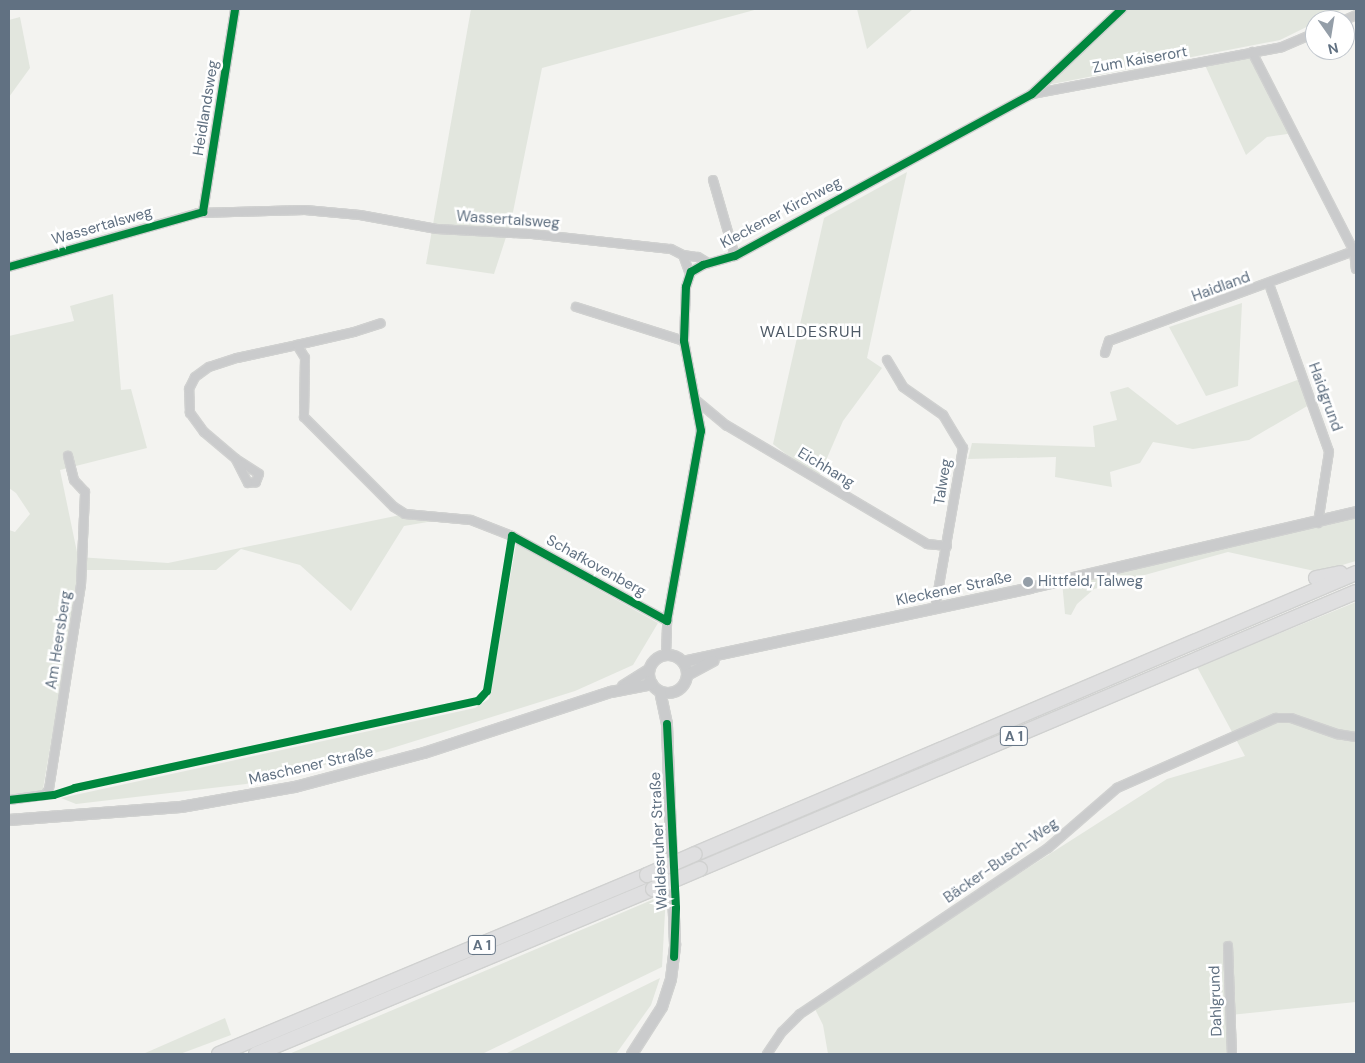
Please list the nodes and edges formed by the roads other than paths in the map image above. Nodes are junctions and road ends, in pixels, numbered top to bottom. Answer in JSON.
{"nodes":[{"id":1,"x":235,"y":9,"type":"edge"},
{"id":2,"x":1122,"y":9,"type":"edge"},
{"id":3,"x":1305,"y":37,"type":"edge"},
{"id":4,"x":1252,"y":52,"type":"junction"},
{"id":5,"x":1032,"y":94,"type":"junction"},
{"id":6,"x":713,"y":180,"type":"dead end"},
{"id":7,"x":203,"y":212,"type":"junction"},
{"id":8,"x":1355,"y":251,"type":"edge"},
{"id":9,"x":683,"y":255,"type":"junction"},
{"id":10,"x":734,"y":256,"type":"junction"},
{"id":11,"x":708,"y":263,"type":"junction"},
{"id":12,"x":9,"y":267,"type":"edge"},
{"id":13,"x":1356,"y":269,"type":"edge"},
{"id":14,"x":690,"y":274,"type":"junction"},
{"id":15,"x":1269,"y":284,"type":"junction"},
{"id":16,"x":576,"y":307,"type":"dead end"},
{"id":17,"x":381,"y":323,"type":"dead end"},
{"id":18,"x":684,"y":341,"type":"junction"},
{"id":19,"x":297,"y":345,"type":"junction"},
{"id":20,"x":1105,"y":353,"type":"dead end"},
{"id":21,"x":887,"y":360,"type":"dead end"},
{"id":22,"x":697,"y":401,"type":"junction"},
{"id":23,"x":68,"y":456,"type":"dead end"},
{"id":24,"x":236,"y":459,"type":"dead end"},
{"id":25,"x":1356,"y":512,"type":"edge"},
{"id":26,"x":1318,"y":523,"type":"junction"},
{"id":27,"x":947,"y":546,"type":"junction"},
{"id":28,"x":1356,"y":572,"type":"edge"},
{"id":29,"x":1316,"y":578,"type":"dead end"},
{"id":30,"x":1356,"y":592,"type":"edge"},
{"id":31,"x":935,"y":608,"type":"junction"},
{"id":32,"x":667,"y":621,"type":"junction"},
{"id":33,"x":732,"y":652,"type":"junction"},
{"id":34,"x":666,"y":655,"type":"junction"},
{"id":35,"x":683,"y":662,"type":"junction"},
{"id":36,"x":649,"y":670,"type":"junction"},
{"id":37,"x":687,"y":675,"type":"junction"},
{"id":38,"x":652,"y":684,"type":"junction"},
{"id":39,"x":1061,"y":687,"type":"dead end"},
{"id":40,"x":611,"y":692,"type":"junction"},
{"id":41,"x":660,"y":692,"type":"junction"},
{"id":42,"x":674,"y":692,"type":"junction"},
{"id":43,"x":1028,"y":712,"type":"junction"},
{"id":44,"x":667,"y":724,"type":"junction"},
{"id":45,"x":1356,"y":737,"type":"edge"},
{"id":46,"x":9,"y":800,"type":"edge"},
{"id":47,"x":9,"y":820,"type":"edge"},
{"id":48,"x":1228,"y":946,"type":"dead end"},
{"id":49,"x":218,"y":1054,"type":"edge"},
{"id":50,"x":256,"y":1054,"type":"edge"},
{"id":51,"x":632,"y":1054,"type":"edge"},
{"id":52,"x":767,"y":1054,"type":"edge"},
{"id":53,"x":1232,"y":1054,"type":"edge"}],
"edges":[{"from":1,"to":7,"type":"street","name":"Heidlandsweg"},
{"from":2,"to":5,"type":"street","name":"Kleckener Kirchweg"},
{"from":3,"to":4,"type":"street","name":"Zum Kaiserort"},
{"from":4,"to":5,"type":"street","name":"Zum Kaiserort"},
{"from":4,"to":8,"type":"street"},
{"from":5,"to":10,"type":"street","name":"Kleckener Kirchweg"},
{"from":6,"to":10,"type":"street"},
{"from":7,"to":9,"type":"street","name":"Wassertalsweg"},
{"from":7,"to":12,"type":"street","name":"Wassertalsweg"},
{"from":8,"to":13,"type":"street"},
{"from":8,"to":15,"type":"street","name":"Haidland"},
{"from":9,"to":11,"type":"street","name":"Wassertalsweg"},
{"from":9,"to":14,"type":"street"},
{"from":10,"to":11,"type":"street","name":"Kleckener Kirchweg"},
{"from":11,"to":14,"type":"street","name":"Kleckener Kirchweg"},
{"from":14,"to":18,"type":"street"},
{"from":15,"to":20,"type":"street","name":"Haidland"},
{"from":15,"to":26,"type":"street","name":"Haidgrund"},
{"from":16,"to":18,"type":"street"},
{"from":17,"to":19,"type":"street"},
{"from":18,"to":22,"type":"street"},
{"from":19,"to":24,"type":"street"},
{"from":19,"to":32,"type":"street","name":"Schafkovenberg"},
{"from":21,"to":27,"type":"street","name":"Talweg"},
{"from":22,"to":27,"type":"street","name":"Eichhang"},
{"from":22,"to":32,"type":"street"},
{"from":23,"to":46,"type":"street","name":"Am Heersberg"},
{"from":25,"to":26,"type":"street","name":"Kleckener Straße"},
{"from":26,"to":31,"type":"street","name":"Kleckener Straße"},
{"from":27,"to":31,"type":"street","name":"Talweg"},
{"from":28,"to":29,"type":"highway"},
{"from":28,"to":43,"type":"highway","number":"A 1"},
{"from":30,"to":50,"type":"highway","number":"A 1","bridge":true},
{"from":31,"to":33,"type":"street","name":"Kleckener Straße"},
{"from":32,"to":34,"type":"street"},
{"from":33,"to":35,"type":"street","name":"Kleckener Straße"},
{"from":33,"to":37,"type":"street","name":"Kleckener Straße"},
{"from":34,"to":35,"type":"street"},
{"from":34,"to":36,"type":"street"},
{"from":35,"to":37,"type":"street"},
{"from":36,"to":38,"type":"street"},
{"from":36,"to":40,"type":"street","name":"Maschener Straße"},
{"from":37,"to":42,"type":"street"},
{"from":38,"to":40,"type":"street","name":"Maschener Straße"},
{"from":38,"to":41,"type":"street"},
{"from":39,"to":43,"type":"highway"},
{"from":40,"to":47,"type":"street","name":"Maschener Straße"},
{"from":41,"to":42,"type":"street"},
{"from":41,"to":44,"type":"street","name":"Waldesruher Straße"},
{"from":42,"to":44,"type":"street","name":"Waldesruher Straße"},
{"from":43,"to":49,"type":"highway","number":"A 1","bridge":true},
{"from":44,"to":51,"type":"street","name":"Waldesruher Straße"},
{"from":45,"to":52,"type":"street","name":"Bäcker-Busch-Weg"},
{"from":48,"to":53,"type":"street","name":"Dahlgrund"}]}
